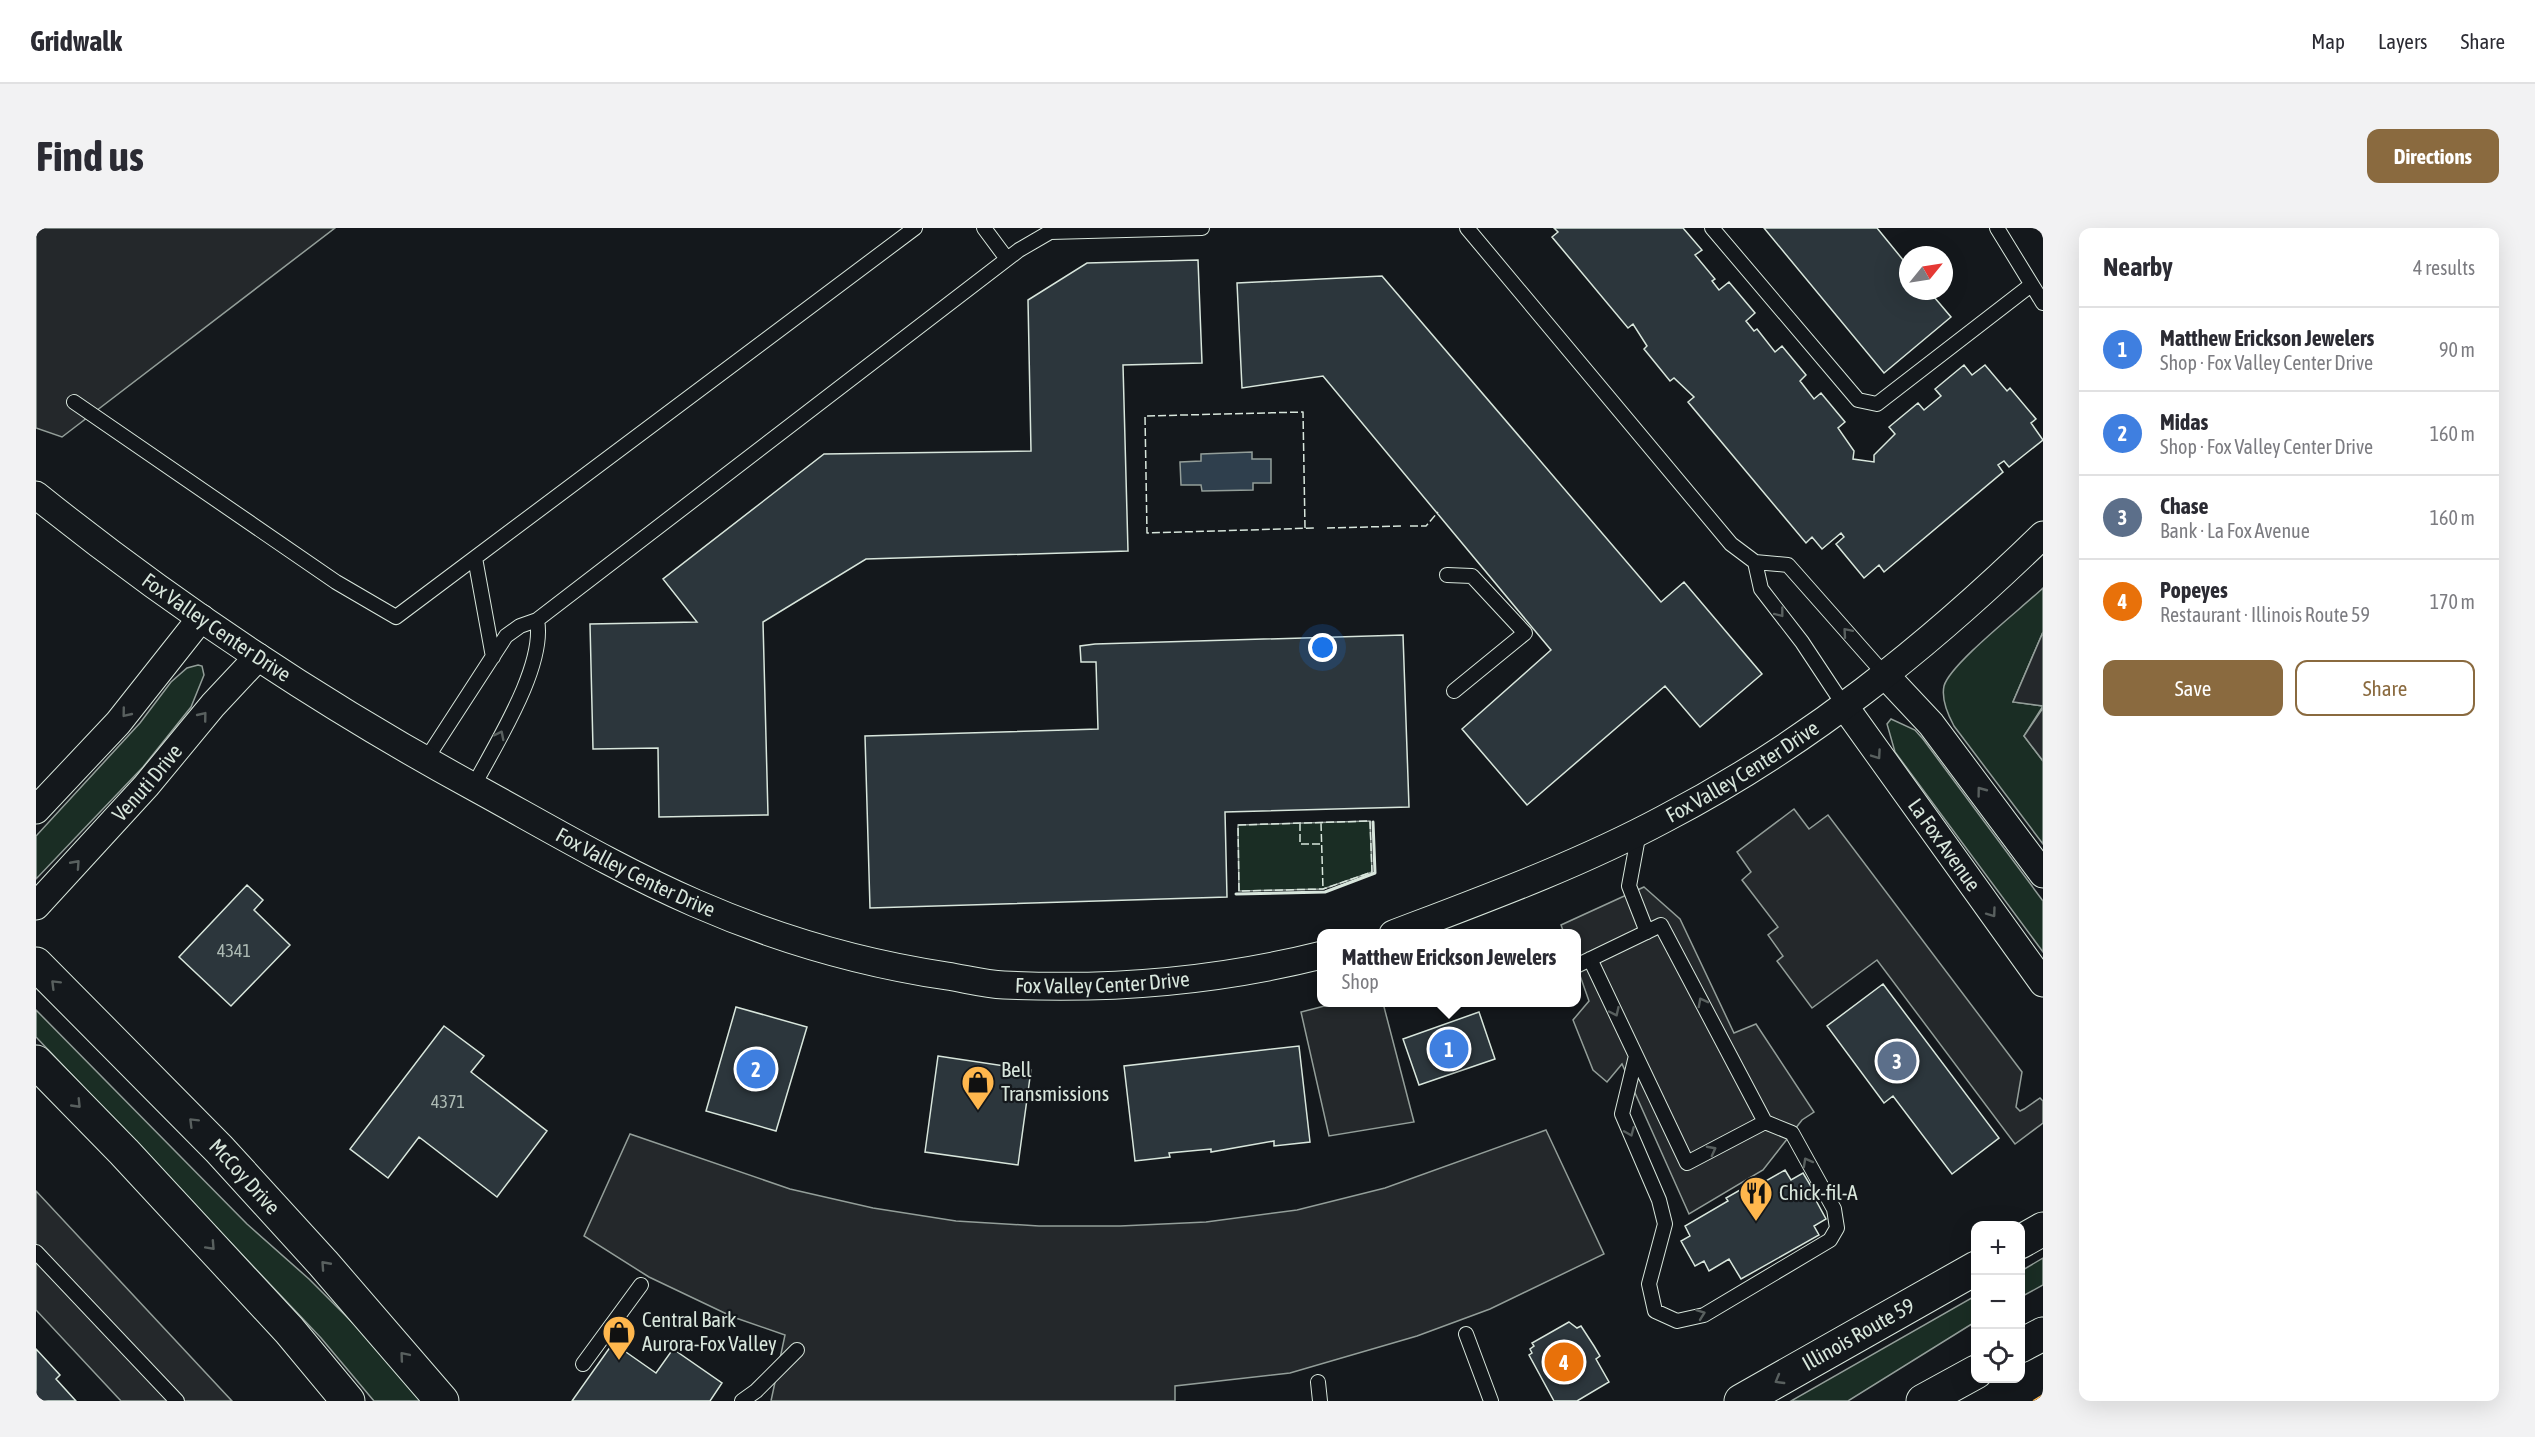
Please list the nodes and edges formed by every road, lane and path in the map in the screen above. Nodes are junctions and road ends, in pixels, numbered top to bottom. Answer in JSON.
{"nodes":[{"id":1,"x":915,"y":228,"type":"edge"},
{"id":2,"x":984,"y":228,"type":"edge"},
{"id":3,"x":1202,"y":228,"type":"edge"},
{"id":4,"x":1467,"y":228,"type":"edge"},
{"id":5,"x":1712,"y":228,"type":"edge"},
{"id":6,"x":1997,"y":228,"type":"edge"},
{"id":7,"x":1007,"y":259,"type":"junction"},
{"id":8,"x":2031,"y":285,"type":"junction"},
{"id":9,"x":2043,"y":303,"type":"edge"},
{"id":10,"x":74,"y":402,"type":"dead end"},
{"id":11,"x":36,"y":495,"type":"edge"},
{"id":12,"x":2043,"y":535,"type":"edge"},
{"id":13,"x":475,"y":558,"type":"junction"},
{"id":14,"x":1755,"y":562,"type":"junction"},
{"id":15,"x":1447,"y":574,"type":"dead end"},
{"id":16,"x":201,"y":618,"type":"junction"},
{"id":17,"x":537,"y":620,"type":"junction"},
{"id":18,"x":258,"y":657,"type":"junction"},
{"id":19,"x":492,"y":657,"type":"junction"},
{"id":20,"x":1886,"y":676,"type":"junction"},
{"id":21,"x":1454,"y":691,"type":"dead end"},
{"id":22,"x":1845,"y":707,"type":"junction"},
{"id":23,"x":426,"y":762,"type":"junction"},
{"id":24,"x":473,"y":787,"type":"junction"},
{"id":25,"x":36,"y":810,"type":"edge"},
{"id":26,"x":1639,"y":832,"type":"junction"},
{"id":27,"x":2043,"y":874,"type":"edge"},
{"id":28,"x":36,"y":906,"type":"edge"},
{"id":29,"x":1403,"y":929,"type":"edge"},
{"id":30,"x":1647,"y":932,"type":"junction"},
{"id":31,"x":1317,"y":956,"type":"edge"},
{"id":32,"x":1590,"y":959,"type":"junction"},
{"id":33,"x":36,"y":964,"type":"edge"},
{"id":34,"x":1581,"y":964,"type":"edge"},
{"id":35,"x":2043,"y":983,"type":"edge"},
{"id":36,"x":1636,"y":1056,"type":"junction"},
{"id":37,"x":36,"y":1062,"type":"edge"},
{"id":38,"x":1765,"y":1122,"type":"junction"},
{"id":39,"x":2043,"y":1230,"type":"edge"},
{"id":40,"x":2025,"y":1239,"type":"edge"},
{"id":41,"x":36,"y":1252,"type":"edge"},
{"id":42,"x":1971,"y":1271,"type":"edge"},
{"id":43,"x":641,"y":1285,"type":"dead end"},
{"id":44,"x":1466,"y":1334,"type":"dead end"},
{"id":45,"x":2043,"y":1334,"type":"edge"},
{"id":46,"x":2025,"y":1343,"type":"edge"},
{"id":47,"x":797,"y":1350,"type":"dead end"},
{"id":48,"x":583,"y":1364,"type":"dead end"},
{"id":49,"x":1971,"y":1375,"type":"edge"},
{"id":50,"x":1318,"y":1382,"type":"dead end"},
{"id":51,"x":177,"y":1401,"type":"edge"},
{"id":52,"x":348,"y":1401,"type":"edge"},
{"id":53,"x":441,"y":1401,"type":"edge"},
{"id":54,"x":742,"y":1401,"type":"edge"},
{"id":55,"x":1320,"y":1401,"type":"edge"},
{"id":56,"x":1491,"y":1401,"type":"edge"},
{"id":57,"x":1741,"y":1401,"type":"edge"},
{"id":58,"x":1923,"y":1401,"type":"edge"}],
"edges":[{"from":1,"to":13,"type":"lane"},
{"from":2,"to":7,"type":"lane"},
{"from":3,"to":7,"type":"lane"},
{"from":4,"to":14,"type":"lane"},
{"from":5,"to":8,"type":"lane"},
{"from":6,"to":8,"type":"lane"},
{"from":7,"to":17,"type":"lane"},
{"from":8,"to":9,"type":"lane"},
{"from":10,"to":13,"type":"lane"},
{"from":11,"to":16,"type":"street","name":"Fox Valley Center Drive"},
{"from":12,"to":20,"type":"street","name":"Fox Valley Center Drive"},
{"from":13,"to":19,"type":"lane"},
{"from":20,"to":14,"type":"lane","one_way":true},
{"from":14,"to":22,"type":"lane","one_way":true},
{"from":15,"to":21,"type":"lane"},
{"from":16,"to":18,"type":"street","name":"Fox Valley Center Drive"},
{"from":16,"to":25,"type":"street","one_way":true},
{"from":17,"to":19,"type":"lane"},
{"from":24,"to":17,"type":"lane","one_way":true},
{"from":18,"to":23,"type":"street","name":"Fox Valley Center Drive"},
{"from":28,"to":18,"type":"street","name":"Venuti Drive","one_way":true},
{"from":19,"to":23,"type":"lane"},
{"from":20,"to":22,"type":"street","name":"Fox Valley Center Drive"},
{"from":27,"to":20,"type":"street","one_way":true},
{"from":22,"to":26,"type":"street","name":"Fox Valley Center Drive"},
{"from":22,"to":35,"type":"street","name":"La Fox Avenue","one_way":true},
{"from":23,"to":24,"type":"street","name":"Fox Valley Center Drive"},
{"from":24,"to":31,"type":"street","name":"Fox Valley Center Drive"},
{"from":26,"to":29,"type":"street","name":"Fox Valley Center Drive"},
{"from":26,"to":30,"type":"lane"},
{"from":30,"to":32,"type":"lane"},
{"from":38,"to":30,"type":"lane","one_way":true},
{"from":32,"to":34,"type":"lane"},
{"from":32,"to":36,"type":"lane","one_way":true},
{"from":53,"to":33,"type":"street","name":"McCoy Drive","one_way":true},
{"from":36,"to":38,"type":"lane","one_way":true},
{"from":36,"to":38,"type":"lane","one_way":true},
{"from":37,"to":52,"type":"street","one_way":true},
{"from":39,"to":40,"type":"street"},
{"from":41,"to":51,"type":"lane"},
{"from":42,"to":57,"type":"street","name":"Illinois Route 59","one_way":true},
{"from":43,"to":48,"type":"lane"},
{"from":44,"to":56,"type":"lane"},
{"from":45,"to":46,"type":"street"},
{"from":47,"to":54,"type":"lane"},
{"from":49,"to":58,"type":"street"},
{"from":50,"to":55,"type":"lane"}]}
